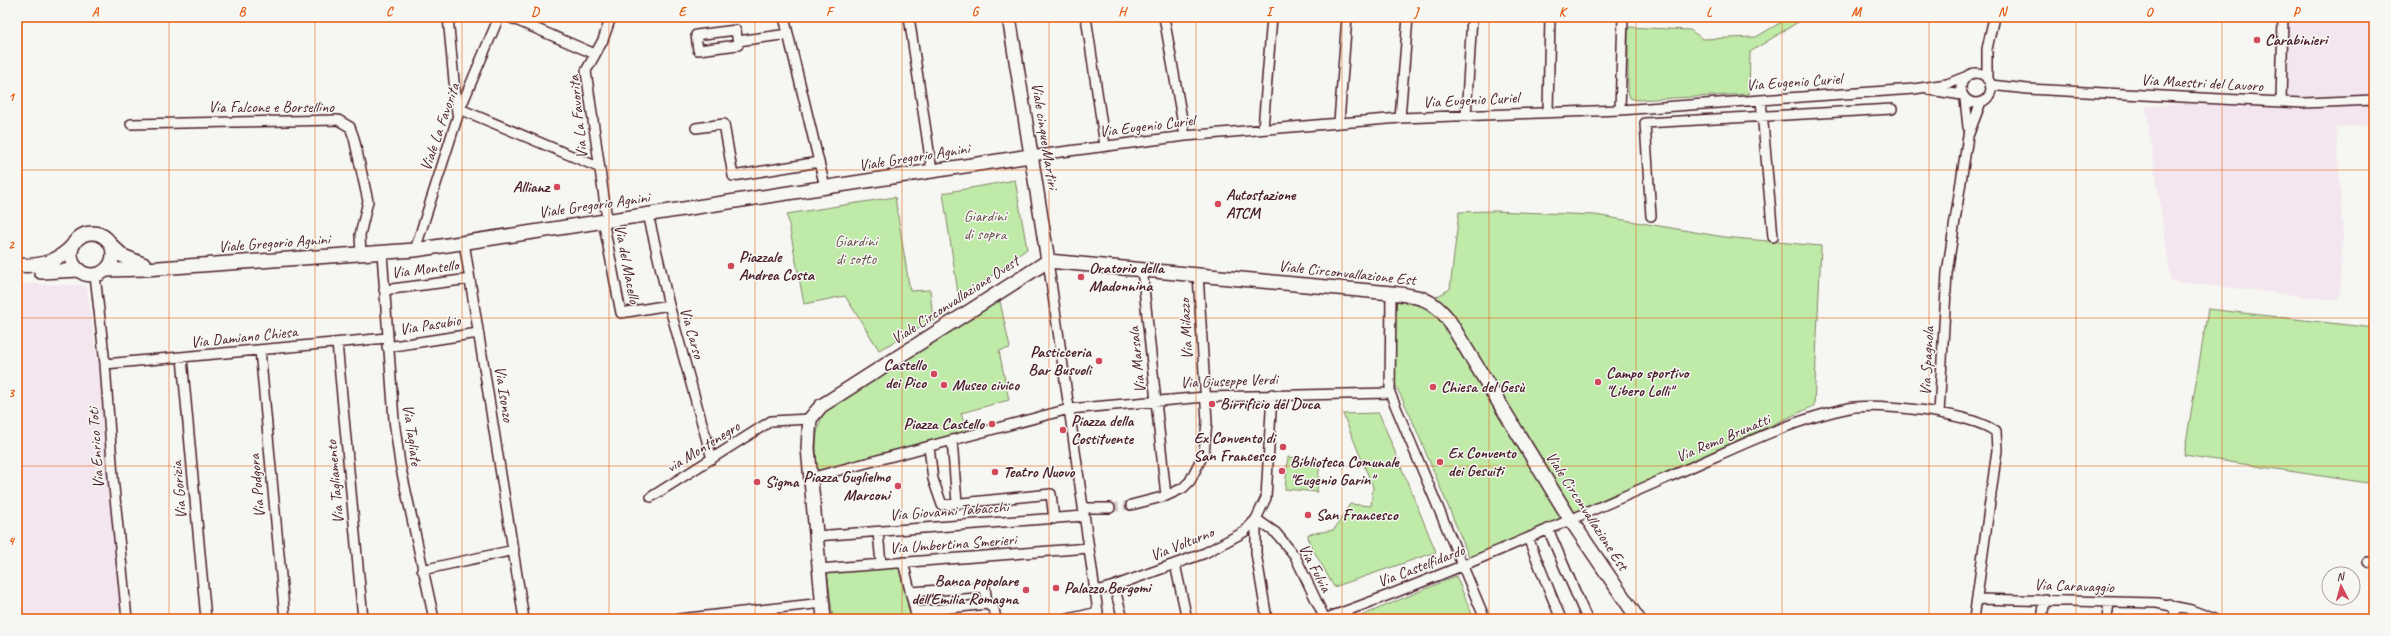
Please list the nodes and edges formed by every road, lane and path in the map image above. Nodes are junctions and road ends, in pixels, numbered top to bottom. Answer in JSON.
{"nodes":[{"id":1,"x":448,"y":17,"type":"edge"},
{"id":2,"x":499,"y":17,"type":"edge"},
{"id":3,"x":509,"y":17,"type":"edge"},
{"id":4,"x":611,"y":17,"type":"edge"},
{"id":5,"x":784,"y":17,"type":"edge"},
{"id":6,"x":909,"y":17,"type":"edge"},
{"id":7,"x":1009,"y":17,"type":"edge"},
{"id":8,"x":1086,"y":17,"type":"edge"},
{"id":9,"x":1164,"y":17,"type":"edge"},
{"id":10,"x":1272,"y":17,"type":"edge"},
{"id":11,"x":1347,"y":17,"type":"edge"},
{"id":12,"x":1408,"y":17,"type":"edge"},
{"id":13,"x":1472,"y":17,"type":"edge"},
{"id":14,"x":1550,"y":17,"type":"edge"},
{"id":15,"x":1623,"y":17,"type":"edge"},
{"id":16,"x":1994,"y":17,"type":"edge"},
{"id":17,"x":2283,"y":17,"type":"edge"},
{"id":18,"x":788,"y":34,"type":"junction"},
{"id":19,"x":738,"y":41,"type":"dead end"},
{"id":20,"x":1987,"y":49,"type":"junction"},
{"id":21,"x":595,"y":54,"type":"junction"},
{"id":22,"x":1968,"y":76,"type":"junction"},
{"id":23,"x":1989,"y":82,"type":"junction"},
{"id":24,"x":1914,"y":89,"type":"junction"},
{"id":25,"x":2028,"y":89,"type":"junction"},
{"id":26,"x":1988,"y":96,"type":"junction"},
{"id":27,"x":1964,"y":97,"type":"junction"},
{"id":28,"x":1761,"y":100,"type":"junction"},
{"id":29,"x":2374,"y":100,"type":"edge"},
{"id":30,"x":1981,"y":102,"type":"junction"},
{"id":31,"x":2282,"y":102,"type":"junction"},
{"id":32,"x":1644,"y":108,"type":"junction"},
{"id":33,"x":460,"y":109,"type":"junction"},
{"id":34,"x":1892,"y":109,"type":"dead end"},
{"id":35,"x":1620,"y":110,"type":"junction"},
{"id":36,"x":1548,"y":111,"type":"junction"},
{"id":37,"x":1466,"y":116,"type":"junction"},
{"id":38,"x":1763,"y":116,"type":"junction"},
{"id":39,"x":1400,"y":118,"type":"junction"},
{"id":40,"x":456,"y":120,"type":"junction"},
{"id":41,"x":1339,"y":122,"type":"junction"},
{"id":42,"x":1645,"y":123,"type":"junction"},
{"id":43,"x":131,"y":124,"type":"dead end"},
{"id":44,"x":696,"y":128,"type":"dead end"},
{"id":45,"x":1263,"y":129,"type":"junction"},
{"id":46,"x":1185,"y":136,"type":"junction"},
{"id":47,"x":1968,"y":136,"type":"junction"},
{"id":48,"x":1105,"y":146,"type":"junction"},
{"id":49,"x":1030,"y":156,"type":"junction"},
{"id":50,"x":818,"y":162,"type":"junction"},
{"id":51,"x":598,"y":167,"type":"junction"},
{"id":52,"x":932,"y":171,"type":"junction"},
{"id":53,"x":825,"y":187,"type":"junction"},
{"id":54,"x":648,"y":214,"type":"junction"},
{"id":55,"x":1651,"y":216,"type":"dead end"},
{"id":56,"x":605,"y":220,"type":"junction"},
{"id":57,"x":1773,"y":237,"type":"dead end"},
{"id":58,"x":464,"y":242,"type":"junction"},
{"id":59,"x":74,"y":244,"type":"junction"},
{"id":60,"x":110,"y":244,"type":"junction"},
{"id":61,"x":415,"y":250,"type":"junction"},
{"id":62,"x":382,"y":253,"type":"junction"},
{"id":63,"x":362,"y":255,"type":"junction"},
{"id":64,"x":1048,"y":261,"type":"junction"},
{"id":65,"x":17,"y":265,"type":"edge"},
{"id":66,"x":160,"y":268,"type":"junction"},
{"id":67,"x":1142,"y":269,"type":"junction"},
{"id":68,"x":79,"y":270,"type":"junction"},
{"id":69,"x":100,"y":272,"type":"junction"},
{"id":70,"x":17,"y":274,"type":"edge"},
{"id":71,"x":1198,"y":274,"type":"junction"},
{"id":72,"x":470,"y":279,"type":"junction"},
{"id":73,"x":384,"y":290,"type":"junction"},
{"id":74,"x":1391,"y":293,"type":"junction"},
{"id":75,"x":668,"y":305,"type":"junction"},
{"id":76,"x":478,"y":333,"type":"junction"},
{"id":77,"x":337,"y":342,"type":"junction"},
{"id":78,"x":387,"y":343,"type":"junction"},
{"id":79,"x":260,"y":350,"type":"junction"},
{"id":80,"x":182,"y":358,"type":"junction"},
{"id":81,"x":105,"y":364,"type":"junction"},
{"id":82,"x":1390,"y":393,"type":"junction"},
{"id":83,"x":1272,"y":394,"type":"junction"},
{"id":84,"x":1205,"y":397,"type":"junction"},
{"id":85,"x":1156,"y":399,"type":"junction"},
{"id":86,"x":1069,"y":409,"type":"junction"},
{"id":87,"x":1939,"y":413,"type":"junction"},
{"id":88,"x":810,"y":419,"type":"junction"},
{"id":89,"x":952,"y":440,"type":"junction"},
{"id":90,"x":929,"y":447,"type":"junction"},
{"id":91,"x":712,"y":459,"type":"junction"},
{"id":92,"x":810,"y":478,"type":"junction"},
{"id":93,"x":1166,"y":496,"type":"junction"},
{"id":94,"x":651,"y":497,"type":"dead end"},
{"id":95,"x":957,"y":503,"type":"junction"},
{"id":96,"x":1131,"y":506,"type":"tunnel mouth"},
{"id":97,"x":1110,"y":508,"type":"tunnel mouth"},
{"id":98,"x":1083,"y":512,"type":"junction"},
{"id":99,"x":1054,"y":518,"type":"junction"},
{"id":100,"x":1256,"y":519,"type":"junction"},
{"id":101,"x":1570,"y":519,"type":"junction"},
{"id":102,"x":1548,"y":529,"type":"junction"},
{"id":103,"x":878,"y":532,"type":"junction"},
{"id":104,"x":816,"y":536,"type":"junction"},
{"id":105,"x":1528,"y":538,"type":"junction"},
{"id":106,"x":1089,"y":548,"type":"junction"},
{"id":107,"x":514,"y":550,"type":"junction"},
{"id":108,"x":903,"y":562,"type":"junction"},
{"id":109,"x":881,"y":564,"type":"junction"},
{"id":110,"x":1175,"y":564,"type":"junction"},
{"id":111,"x":1463,"y":567,"type":"junction"},
{"id":112,"x":818,"y":569,"type":"junction"},
{"id":113,"x":422,"y":570,"type":"junction"},
{"id":114,"x":1114,"y":586,"type":"junction"},
{"id":115,"x":1096,"y":591,"type":"junction"},
{"id":116,"x":910,"y":592,"type":"junction"},
{"id":117,"x":1977,"y":599,"type":"junction"},
{"id":118,"x":2045,"y":599,"type":"junction"},
{"id":119,"x":2109,"y":602,"type":"junction"},
{"id":120,"x":822,"y":603,"type":"junction"},
{"id":121,"x":987,"y":604,"type":"junction"},
{"id":122,"x":2169,"y":604,"type":"junction"},
{"id":123,"x":916,"y":616,"type":"edge"},
{"id":124,"x":1079,"y":618,"type":"edge"},
{"id":125,"x":1123,"y":618,"type":"edge"},
{"id":126,"x":127,"y":619,"type":"edge"},
{"id":127,"x":206,"y":619,"type":"edge"},
{"id":128,"x":285,"y":619,"type":"edge"},
{"id":129,"x":363,"y":619,"type":"edge"},
{"id":130,"x":434,"y":619,"type":"edge"},
{"id":131,"x":524,"y":619,"type":"edge"},
{"id":132,"x":679,"y":619,"type":"edge"},
{"id":133,"x":824,"y":619,"type":"edge"},
{"id":134,"x":996,"y":619,"type":"edge"},
{"id":135,"x":1068,"y":619,"type":"edge"},
{"id":136,"x":1187,"y":619,"type":"edge"},
{"id":137,"x":1267,"y":619,"type":"edge"},
{"id":138,"x":1325,"y":619,"type":"edge"},
{"id":139,"x":1485,"y":619,"type":"edge"},
{"id":140,"x":1561,"y":619,"type":"edge"},
{"id":141,"x":1587,"y":619,"type":"edge"},
{"id":142,"x":1638,"y":619,"type":"edge"},
{"id":143,"x":1974,"y":619,"type":"edge"},
{"id":144,"x":2042,"y":619,"type":"edge"},
{"id":145,"x":2107,"y":619,"type":"edge"},
{"id":146,"x":2174,"y":619,"type":"edge"},
{"id":147,"x":2215,"y":619,"type":"edge"}],
"edges":[{"from":1,"to":40,"type":"street"},
{"from":2,"to":33,"type":"street","name":"Viale La Favorita"},
{"from":3,"to":21,"type":"street"},
{"from":4,"to":21,"type":"street","name":"Via La Favorita"},
{"from":5,"to":18,"type":"street"},
{"from":6,"to":52,"type":"street"},
{"from":7,"to":49,"type":"main road","name":"Viale cinque Martiri"},
{"from":8,"to":48,"type":"street"},
{"from":9,"to":46,"type":"street"},
{"from":10,"to":45,"type":"street"},
{"from":11,"to":41,"type":"street"},
{"from":12,"to":39,"type":"street"},
{"from":13,"to":37,"type":"street"},
{"from":14,"to":36,"type":"street"},
{"from":15,"to":35,"type":"street"},
{"from":16,"to":20,"type":"street"},
{"from":17,"to":31,"type":"street"},
{"from":18,"to":19,"type":"street"},
{"from":18,"to":50,"type":"street"},
{"from":20,"to":22,"type":"street"},
{"from":20,"to":23,"type":"street"},
{"from":21,"to":51,"type":"street","name":"Via La Favorita"},
{"from":22,"to":23,"type":"street"},
{"from":22,"to":24,"type":"street","name":"Via Eugenio Curiel"},
{"from":22,"to":27,"type":"street"},
{"from":23,"to":25,"type":"street","name":"Via Maestri del Lavoro"},
{"from":23,"to":26,"type":"street"},
{"from":24,"to":27,"type":"street","name":"Via Eugenio Curiel"},
{"from":24,"to":28,"type":"street","name":"Via Eugenio Curiel"},
{"from":25,"to":26,"type":"street","name":"Via Maestri del Lavoro"},
{"from":25,"to":31,"type":"street","name":"Via Maestri del Lavoro"},
{"from":26,"to":30,"type":"street"},
{"from":27,"to":30,"type":"street"},
{"from":27,"to":47,"type":"street","name":"Via Spagnola"},
{"from":28,"to":32,"type":"street","name":"Via Eugenio Curiel"},
{"from":28,"to":38,"type":"street"},
{"from":29,"to":31,"type":"street","name":"Via Maestri del Lavoro"},
{"from":30,"to":47,"type":"street","name":"Via Spagnola"},
{"from":32,"to":35,"type":"street","name":"Via Eugenio Curiel"},
{"from":32,"to":42,"type":"street"},
{"from":33,"to":40,"type":"street","name":"Viale La Favorita"},
{"from":33,"to":51,"type":"street"},
{"from":34,"to":38,"type":"street"},
{"from":35,"to":36,"type":"street","name":"Via Eugenio Curiel"},
{"from":36,"to":37,"type":"street","name":"Via Eugenio Curiel"},
{"from":37,"to":39,"type":"street","name":"Via Eugenio Curiel"},
{"from":38,"to":42,"type":"street"},
{"from":38,"to":57,"type":"street"},
{"from":39,"to":41,"type":"street","name":"Via Eugenio Curiel"},
{"from":40,"to":61,"type":"street","name":"Viale La Favorita"},
{"from":41,"to":45,"type":"street","name":"Via Eugenio Curiel"},
{"from":42,"to":55,"type":"street"},
{"from":43,"to":63,"type":"street","name":"Via Falcone e Borsellino"},
{"from":44,"to":50,"type":"street"},
{"from":45,"to":46,"type":"street","name":"Via Eugenio Curiel"},
{"from":46,"to":48,"type":"street","name":"Via Eugenio Curiel"},
{"from":47,"to":87,"type":"street","name":"Via Spagnola"},
{"from":48,"to":49,"type":"street","name":"Via Eugenio Curiel"},
{"from":49,"to":52,"type":"main road","name":"Viale Gregorio Agnini"},
{"from":49,"to":64,"type":"main road","name":"Viale cinque Martiri"},
{"from":50,"to":53,"type":"street"},
{"from":51,"to":56,"type":"street","name":"Via La Favorita"},
{"from":52,"to":53,"type":"main road","name":"Viale Gregorio Agnini"},
{"from":53,"to":54,"type":"main road","name":"Viale Gregorio Agnini"},
{"from":54,"to":56,"type":"main road","name":"Viale Gregorio Agnini"},
{"from":54,"to":75,"type":"street","name":"Via Carso"},
{"from":56,"to":58,"type":"main road","name":"Viale Gregorio Agnini"},
{"from":56,"to":75,"type":"street","name":"Via del Macello"},
{"from":58,"to":61,"type":"main road","name":"Viale Gregorio Agnini"},
{"from":58,"to":72,"type":"street","name":"Via Isonzo"},
{"from":59,"to":60,"type":"main road"},
{"from":59,"to":65,"type":"main road"},
{"from":59,"to":68,"type":"main road"},
{"from":60,"to":66,"type":"main road","name":"Viale Gregorio Agnini"},
{"from":60,"to":69,"type":"main road"},
{"from":61,"to":62,"type":"main road","name":"Viale Gregorio Agnini"},
{"from":62,"to":63,"type":"main road","name":"Viale Gregorio Agnini"},
{"from":62,"to":73,"type":"street","name":"Via Tagliate"},
{"from":63,"to":66,"type":"main road","name":"Viale Gregorio Agnini"},
{"from":64,"to":67,"type":"main road","name":"Viale Circonvallazione Est"},
{"from":64,"to":86,"type":"street"},
{"from":64,"to":88,"type":"main road","name":"Viale Circonvallazione Ovest"},
{"from":66,"to":69,"type":"main road","name":"Viale Gregorio Agnini"},
{"from":67,"to":71,"type":"main road","name":"Viale Circonvallazione Est"},
{"from":67,"to":85,"type":"street","name":"Via Marsala"},
{"from":68,"to":69,"type":"main road"},
{"from":68,"to":70,"type":"main road"},
{"from":69,"to":81,"type":"street","name":"Via Enrico Toti"},
{"from":71,"to":74,"type":"main road","name":"Viale Circonvallazione Est"},
{"from":71,"to":84,"type":"street","name":"Via Milazzo"},
{"from":72,"to":73,"type":"street","name":"Via Montello"},
{"from":72,"to":76,"type":"street","name":"Via Isonzo"},
{"from":73,"to":78,"type":"street","name":"Via Tagliate"},
{"from":74,"to":82,"type":"street"},
{"from":74,"to":101,"type":"main road","name":"Viale Circonvallazione Est"},
{"from":75,"to":91,"type":"street","name":"Via Carso"},
{"from":76,"to":78,"type":"street","name":"Via Pasubio"},
{"from":76,"to":107,"type":"street","name":"Via Isonzo"},
{"from":77,"to":78,"type":"street","name":"Via Damiano Chiesa"},
{"from":77,"to":79,"type":"street","name":"Via Damiano Chiesa"},
{"from":77,"to":129,"type":"street","name":"Via Tagliamento"},
{"from":78,"to":113,"type":"street","name":"Via Tagliate"},
{"from":79,"to":80,"type":"street","name":"Via Damiano Chiesa"},
{"from":79,"to":128,"type":"street","name":"Via Podgora"},
{"from":80,"to":81,"type":"street","name":"Via Damiano Chiesa"},
{"from":80,"to":127,"type":"street","name":"Via Gorizia"},
{"from":81,"to":126,"type":"street","name":"Via Enrico Toti"},
{"from":82,"to":83,"type":"street","name":"Via Giuseppe Verdi"},
{"from":82,"to":111,"type":"street"},
{"from":83,"to":84,"type":"street","name":"Via Giuseppe Verdi"},
{"from":83,"to":100,"type":"street"},
{"from":84,"to":85,"type":"street","name":"Via Giuseppe Verdi"},
{"from":84,"to":93,"type":"street","name":"Via Milazzo"},
{"from":85,"to":86,"type":"street","name":"Via Giuseppe Verdi"},
{"from":85,"to":93,"type":"street","name":"Via Marsala"},
{"from":86,"to":89,"type":"street"},
{"from":86,"to":98,"type":"street"},
{"from":87,"to":101,"type":"street","name":"Via Remo Brunatti"},
{"from":87,"to":117,"type":"street","name":"Via Spagnola"},
{"from":88,"to":91,"type":"street","name":"via Montenegro"},
{"from":88,"to":92,"type":"main road"},
{"from":89,"to":90,"type":"street"},
{"from":89,"to":95,"type":"street"},
{"from":90,"to":92,"type":"street"},
{"from":90,"to":95,"type":"street"},
{"from":91,"to":94,"type":"street","name":"via Montenegro"},
{"from":92,"to":104,"type":"main road"},
{"from":93,"to":96,"type":"street","name":"Via Milazzo"},
{"from":95,"to":99,"type":"street"},
{"from":97,"to":98,"type":"street"},
{"from":98,"to":99,"type":"street","name":"Via Giovanni Tabacchi"},
{"from":98,"to":106,"type":"street"},
{"from":99,"to":103,"type":"street","name":"Via Giovanni Tabacchi"},
{"from":100,"to":110,"type":"street","name":"Via Volturno"},
{"from":100,"to":137,"type":"street"},
{"from":100,"to":138,"type":"street","name":"Via Fulvia"},
{"from":101,"to":102,"type":"street","name":"Via Remo Brunatti"},
{"from":101,"to":142,"type":"main road","name":"Viale Circonvallazione Est"},
{"from":102,"to":105,"type":"street","name":"Via Remo Brunatti"},
{"from":102,"to":141,"type":"street"},
{"from":103,"to":104,"type":"street","name":"Via Giovanni Tabacchi"},
{"from":103,"to":109,"type":"street"},
{"from":104,"to":112,"type":"main road"},
{"from":105,"to":111,"type":"street","name":"Via Castelfidardo"},
{"from":105,"to":140,"type":"street"},
{"from":106,"to":108,"type":"street","name":"Via Umbertina Smerieri"},
{"from":106,"to":115,"type":"street"},
{"from":107,"to":113,"type":"street"},
{"from":107,"to":131,"type":"street","name":"Via Isonzo"},
{"from":108,"to":109,"type":"street","name":"Via Umbertina Smerieri"},
{"from":108,"to":116,"type":"street"},
{"from":109,"to":112,"type":"street","name":"Via Umbertina Smerieri"},
{"from":110,"to":114,"type":"street","name":"Via Volturno"},
{"from":110,"to":136,"type":"street"},
{"from":111,"to":138,"type":"street","name":"Via Castelfidardo"},
{"from":111,"to":139,"type":"street"},
{"from":112,"to":120,"type":"main road"},
{"from":113,"to":130,"type":"street","name":"Via Tagliate"},
{"from":114,"to":115,"type":"street"},
{"from":114,"to":125,"type":"street"},
{"from":115,"to":124,"type":"street"},
{"from":116,"to":121,"type":"street"},
{"from":116,"to":123,"type":"street"},
{"from":117,"to":118,"type":"street","name":"Via Caravaggio"},
{"from":117,"to":143,"type":"street","name":"Via Spagnola"},
{"from":118,"to":119,"type":"street","name":"Via Caravaggio"},
{"from":118,"to":144,"type":"street"},
{"from":119,"to":122,"type":"street","name":"Via Caravaggio"},
{"from":119,"to":145,"type":"street"},
{"from":120,"to":132,"type":"street"},
{"from":120,"to":133,"type":"main road"},
{"from":121,"to":123,"type":"street"},
{"from":121,"to":134,"type":"street"},
{"from":122,"to":146,"type":"street"},
{"from":122,"to":147,"type":"street","name":"Via Caravaggio"},
{"from":124,"to":135,"type":"street"}]}
